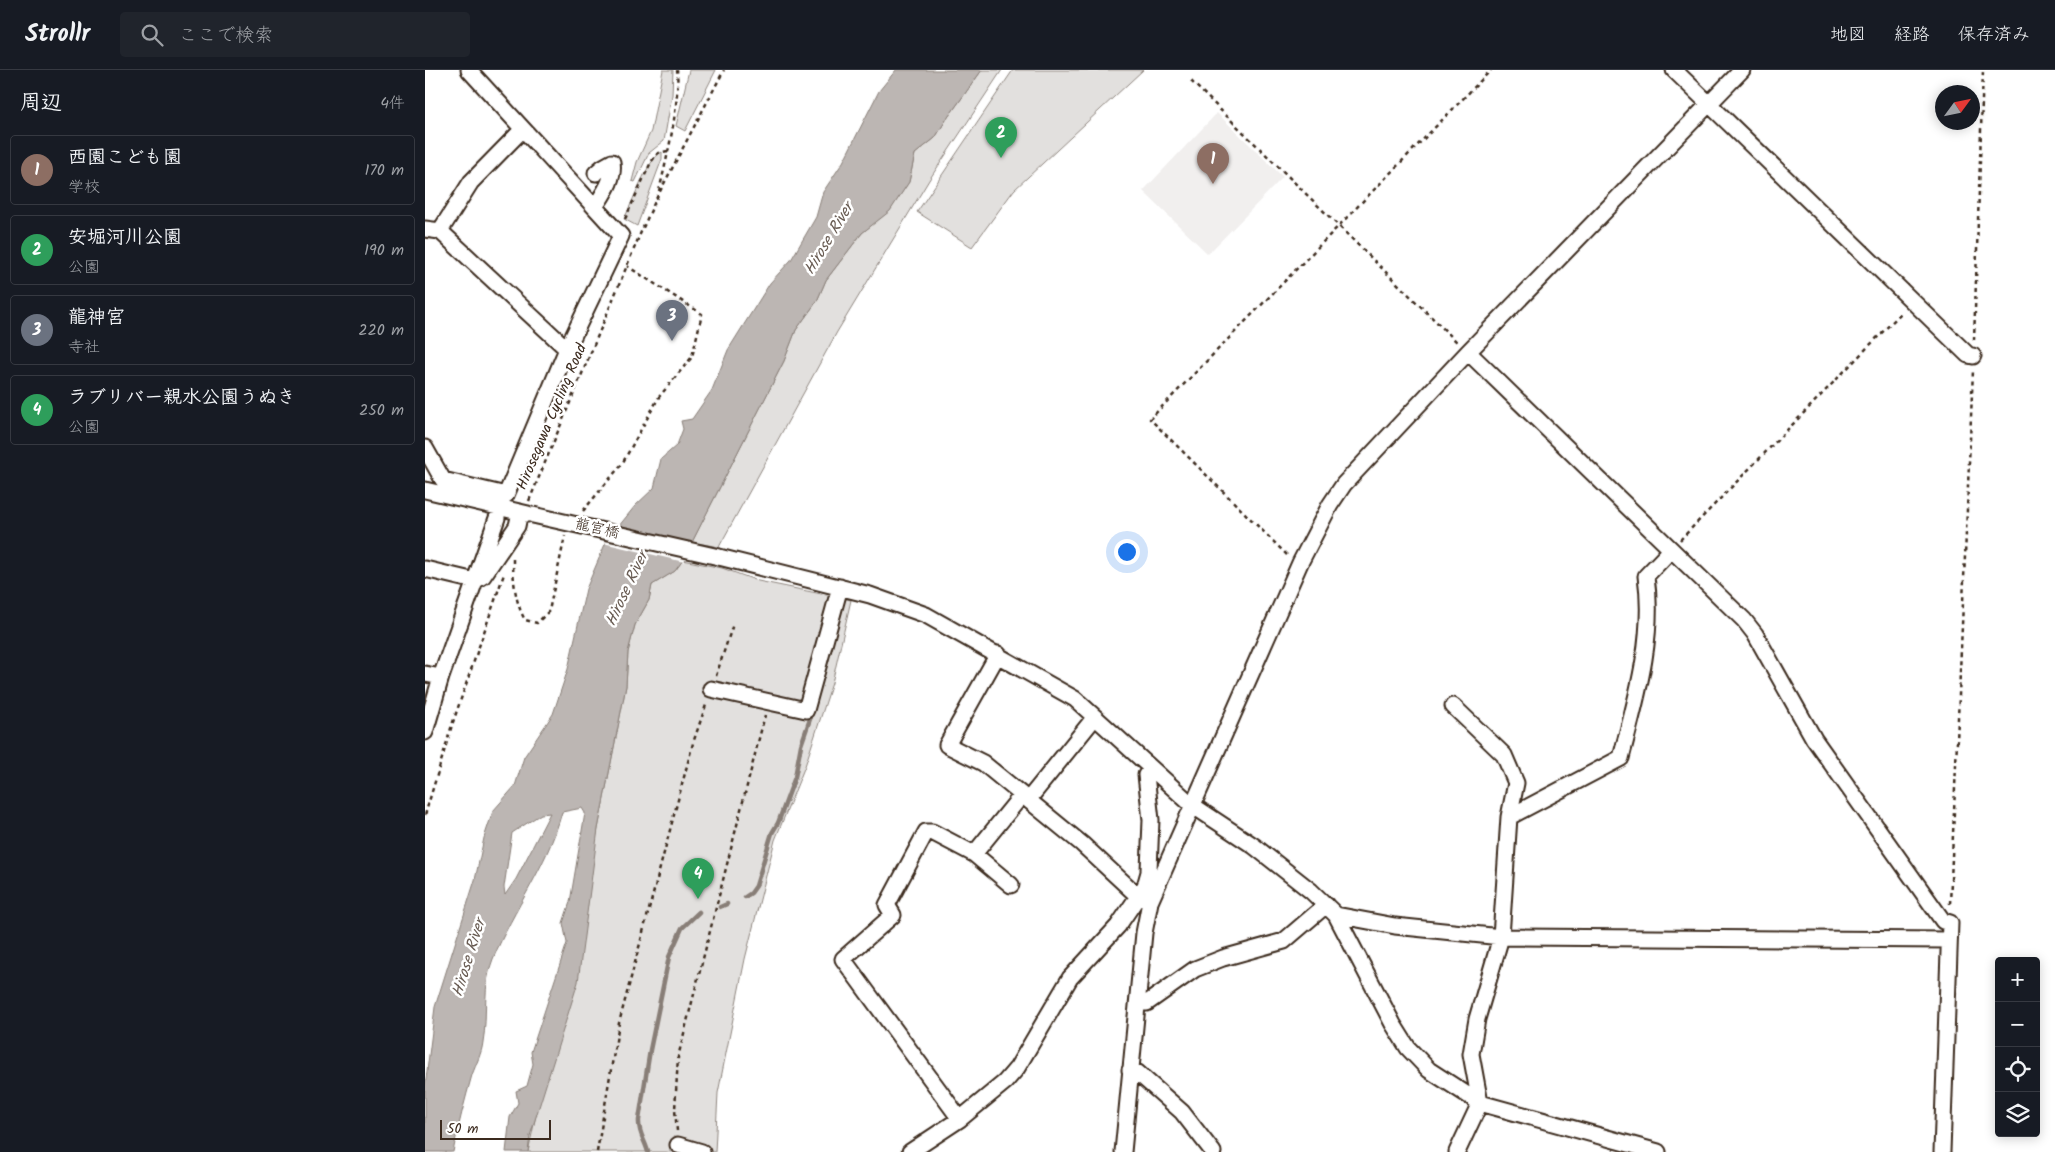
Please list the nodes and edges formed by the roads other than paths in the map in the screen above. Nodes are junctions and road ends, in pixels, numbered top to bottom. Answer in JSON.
{"nodes":[{"id":1,"x":469,"y":70,"type":"edge"},
{"id":2,"x":1674,"y":70,"type":"edge"},
{"id":3,"x":1742,"y":70,"type":"edge"},
{"id":4,"x":1709,"y":104,"type":"junction"},
{"id":5,"x":523,"y":129,"type":"junction"},
{"id":6,"x":596,"y":173,"type":"dead end"},
{"id":7,"x":595,"y":208,"type":"junction"},
{"id":8,"x":432,"y":230,"type":"edge"},
{"id":9,"x":567,"y":349,"type":"junction"},
{"id":10,"x":1468,"y":352,"type":"junction"},
{"id":11,"x":1973,"y":356,"type":"road end"},
{"id":12,"x":425,"y":448,"type":"edge"},
{"id":13,"x":425,"y":490,"type":"edge"},
{"id":14,"x":527,"y":513,"type":"junction"},
{"id":15,"x":497,"y":518,"type":"dead end"},
{"id":16,"x":1671,"y":550,"type":"junction"},
{"id":17,"x":425,"y":569,"type":"edge"},
{"id":18,"x":475,"y":581,"type":"junction"},
{"id":19,"x":840,"y":587,"type":"junction"},
{"id":20,"x":998,"y":654,"type":"junction"},
{"id":21,"x":425,"y":674,"type":"edge"},
{"id":22,"x":441,"y":678,"type":"junction"},
{"id":23,"x":711,"y":688,"type":"road end"},
{"id":24,"x":1453,"y":706,"type":"dead end"},
{"id":25,"x":1095,"y":717,"type":"junction"},
{"id":26,"x":425,"y":732,"type":"edge"},
{"id":27,"x":1151,"y":768,"type":"junction"},
{"id":28,"x":1025,"y":797,"type":"junction"},
{"id":29,"x":1192,"y":805,"type":"junction"},
{"id":30,"x":1509,"y":817,"type":"junction"},
{"id":31,"x":974,"y":854,"type":"junction"},
{"id":32,"x":1149,"y":872,"type":"junction"},
{"id":33,"x":1011,"y":885,"type":"dead end"},
{"id":34,"x":1155,"y":886,"type":"junction"},
{"id":35,"x":1144,"y":899,"type":"junction"},
{"id":36,"x":1331,"y":910,"type":"junction"},
{"id":37,"x":1501,"y":937,"type":"junction"},
{"id":38,"x":1949,"y":940,"type":"junction"},
{"id":39,"x":1139,"y":1002,"type":"junction"},
{"id":40,"x":1130,"y":1070,"type":"junction"},
{"id":41,"x":1480,"y":1103,"type":"junction"},
{"id":42,"x":960,"y":1119,"type":"junction"},
{"id":43,"x":678,"y":1145,"type":"road end"},
{"id":44,"x":702,"y":1152,"type":"edge"},
{"id":45,"x":910,"y":1152,"type":"edge"},
{"id":46,"x":1123,"y":1152,"type":"edge"},
{"id":47,"x":1213,"y":1152,"type":"edge"},
{"id":48,"x":1457,"y":1152,"type":"edge"},
{"id":49,"x":1658,"y":1152,"type":"edge"},
{"id":50,"x":1942,"y":1152,"type":"edge"}],
"edges":[{"from":1,"to":5,"type":"street"},
{"from":2,"to":4,"type":"street"},
{"from":3,"to":4,"type":"street"},
{"from":4,"to":10,"type":"street"},
{"from":4,"to":11,"type":"street"},
{"from":5,"to":7,"type":"street"},
{"from":5,"to":8,"type":"street"},
{"from":6,"to":7,"type":"street"},
{"from":7,"to":9,"type":"street"},
{"from":8,"to":9,"type":"street"},
{"from":9,"to":12,"type":"street"},
{"from":10,"to":16,"type":"street"},
{"from":10,"to":29,"type":"street"},
{"from":13,"to":14,"type":"street","name":"龍宮橋"},
{"from":14,"to":18,"type":"street"},
{"from":14,"to":19,"type":"street","name":"龍宮橋","bridge":true},
{"from":15,"to":18,"type":"street"},
{"from":16,"to":30,"type":"street"},
{"from":16,"to":38,"type":"street"},
{"from":17,"to":18,"type":"street"},
{"from":18,"to":22,"type":"street"},
{"from":19,"to":20,"type":"street","name":"龍宮橋"},
{"from":19,"to":23,"type":"street"},
{"from":20,"to":25,"type":"street","name":"龍宮橋"},
{"from":20,"to":28,"type":"street"},
{"from":21,"to":22,"type":"street"},
{"from":22,"to":26,"type":"street"},
{"from":24,"to":30,"type":"street"},
{"from":25,"to":27,"type":"street","name":"龍宮橋"},
{"from":25,"to":28,"type":"street"},
{"from":27,"to":29,"type":"street","name":"龍宮橋"},
{"from":27,"to":32,"type":"street"},
{"from":28,"to":31,"type":"street"},
{"from":28,"to":35,"type":"street"},
{"from":29,"to":34,"type":"street"},
{"from":29,"to":36,"type":"street","name":"龍宮橋"},
{"from":30,"to":37,"type":"street"},
{"from":31,"to":33,"type":"street"},
{"from":31,"to":42,"type":"street"},
{"from":32,"to":34,"type":"street"},
{"from":32,"to":35,"type":"street"},
{"from":34,"to":35,"type":"street"},
{"from":35,"to":39,"type":"street"},
{"from":35,"to":42,"type":"street"},
{"from":36,"to":37,"type":"street"},
{"from":36,"to":39,"type":"street"},
{"from":36,"to":41,"type":"street"},
{"from":37,"to":38,"type":"street"},
{"from":37,"to":41,"type":"street"},
{"from":38,"to":50,"type":"street"},
{"from":39,"to":40,"type":"street"},
{"from":40,"to":46,"type":"street"},
{"from":40,"to":47,"type":"street"},
{"from":41,"to":48,"type":"street"},
{"from":41,"to":49,"type":"street"},
{"from":42,"to":45,"type":"street"},
{"from":43,"to":44,"type":"street"}]}
